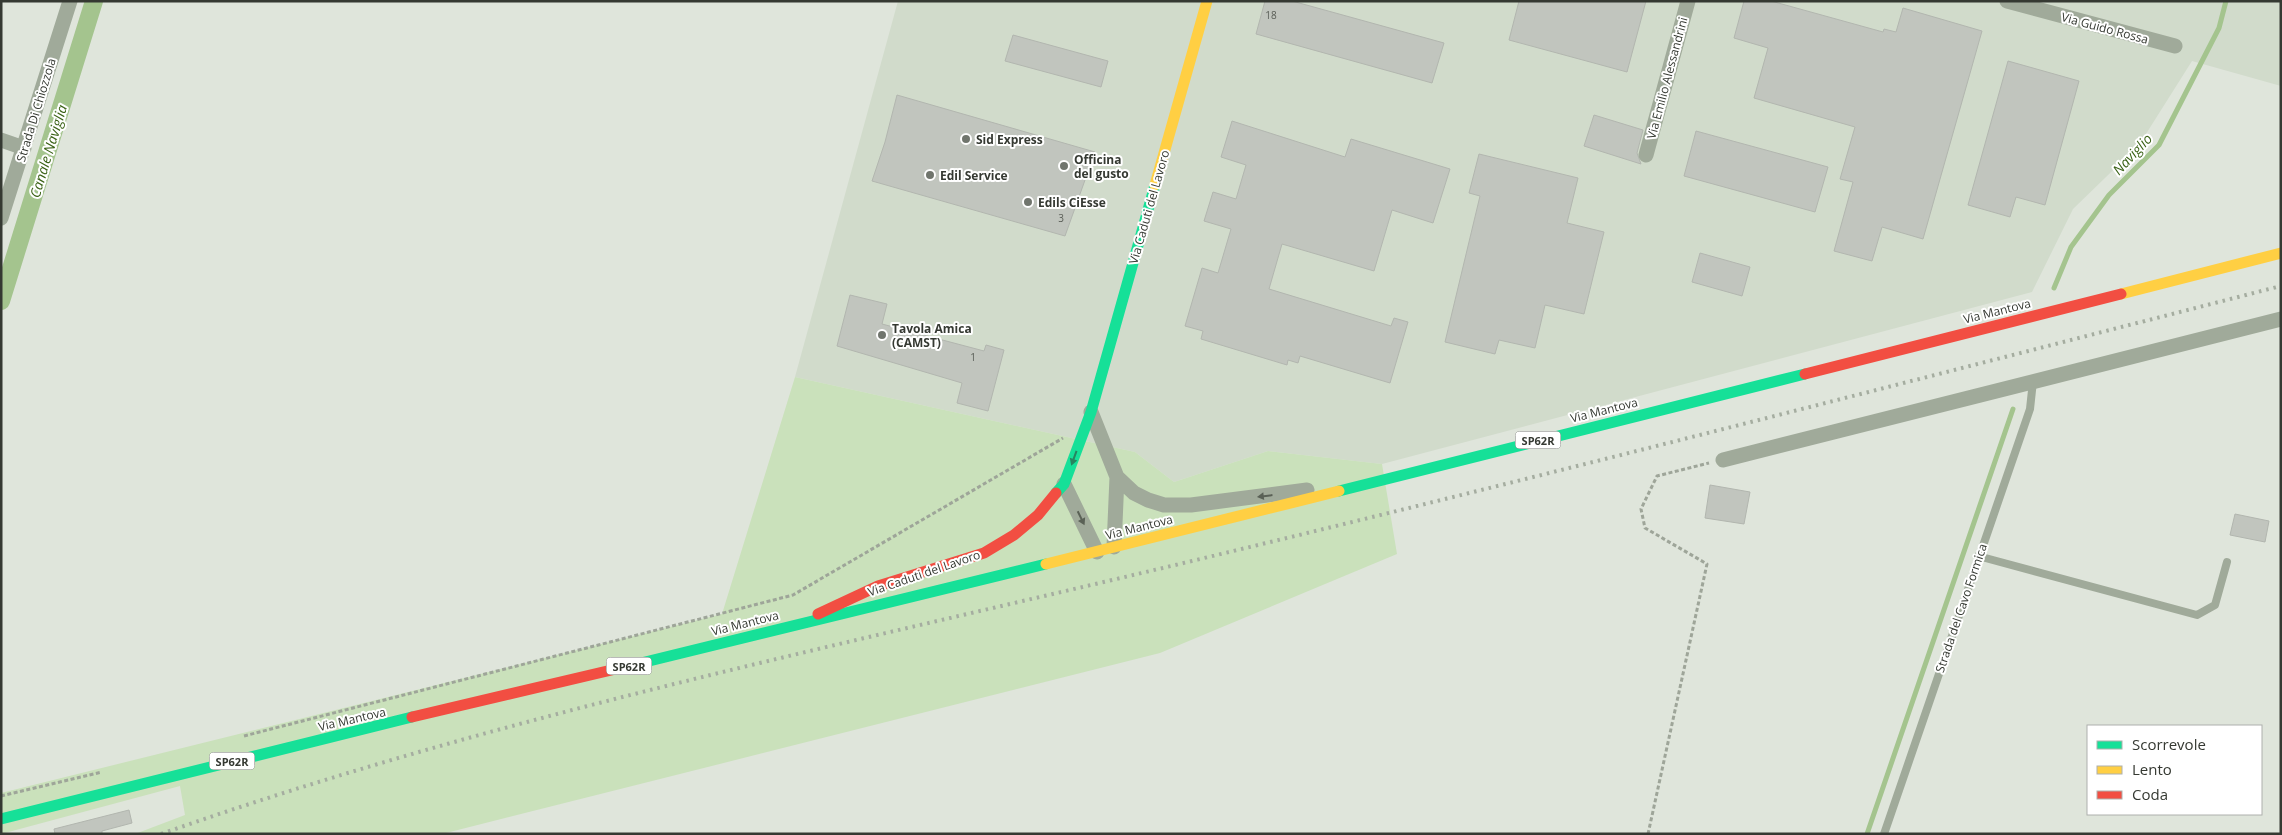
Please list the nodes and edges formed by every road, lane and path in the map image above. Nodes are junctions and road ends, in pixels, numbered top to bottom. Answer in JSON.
{"nodes":[{"id":1,"x":70,"y":1,"type":"edge"},
{"id":2,"x":1207,"y":1,"type":"edge"},
{"id":3,"x":1688,"y":1,"type":"edge"},
{"id":4,"x":2007,"y":1,"type":"edge"},
{"id":5,"x":2175,"y":46,"type":"dead end"},
{"id":6,"x":1,"y":140,"type":"edge"},
{"id":7,"x":24,"y":148,"type":"junction"},
{"id":8,"x":1646,"y":155,"type":"dead end"},
{"id":9,"x":1,"y":218,"type":"edge"},
{"id":10,"x":2281,"y":253,"type":"edge"},
{"id":11,"x":2281,"y":319,"type":"edge"},
{"id":12,"x":2033,"y":381,"type":"junction"},
{"id":13,"x":1090,"y":412,"type":"junction"},
{"id":14,"x":1064,"y":437,"type":"dead end"},
{"id":15,"x":1723,"y":460,"type":"joint"},
{"id":16,"x":1117,"y":477,"type":"junction"},
{"id":17,"x":1365,"y":483,"type":"junction"},
{"id":18,"x":1064,"y":484,"type":"junction"},
{"id":19,"x":1114,"y":547,"type":"junction"},
{"id":20,"x":1098,"y":552,"type":"junction"},
{"id":21,"x":1978,"y":556,"type":"junction"},
{"id":22,"x":2227,"y":562,"type":"dead end"},
{"id":23,"x":794,"y":625,"type":"junction"},
{"id":24,"x":240,"y":737,"type":"dead end"},
{"id":25,"x":106,"y":770,"type":"dead end"},
{"id":26,"x":1,"y":796,"type":"edge"},
{"id":27,"x":1,"y":819,"type":"edge"},
{"id":28,"x":1648,"y":834,"type":"edge"},
{"id":29,"x":1884,"y":834,"type":"edge"}],
"edges":[{"from":1,"to":7,"type":"street","name":"Strada Di Chiozzola"},
{"from":2,"to":13,"type":"main road","name":"Via Caduti del Lavoro"},
{"from":3,"to":8,"type":"street","name":"Via Emilio Alessandrini"},
{"from":4,"to":5,"type":"street","name":"Via Guido Rossa"},
{"from":6,"to":7,"type":"street"},
{"from":7,"to":9,"type":"street","name":"Strada Di Chiozzola"},
{"from":10,"to":17,"type":"main road","name":"Via Mantova","number":"SP62R"},
{"from":11,"to":12,"type":"street"},
{"from":12,"to":15,"type":"street"},
{"from":12,"to":21,"type":"lane","name":"Strada del Cavo Formica"},
{"from":13,"to":16,"type":"street"},
{"from":13,"to":18,"type":"main road","name":"Via Caduti del Lavoro","one_way":true},
{"from":14,"to":24,"type":"path"},
{"from":15,"to":28,"type":"path"},
{"from":17,"to":16,"type":"street","one_way":true},
{"from":16,"to":19,"type":"street"},
{"from":17,"to":19,"type":"main road","name":"Via Mantova","number":"SP62R"},
{"from":18,"to":20,"type":"street","one_way":true},
{"from":18,"to":23,"type":"main road","name":"Via Caduti del Lavoro"},
{"from":19,"to":20,"type":"main road","name":"Via Mantova","number":"SP62R"},
{"from":20,"to":23,"type":"main road","name":"Via Mantova","number":"SP62R"},
{"from":21,"to":22,"type":"lane"},
{"from":21,"to":29,"type":"lane","name":"Strada del Cavo Formica"},
{"from":23,"to":27,"type":"main road","name":"Via Mantova","number":"SP62R"},
{"from":25,"to":26,"type":"path"}]}
